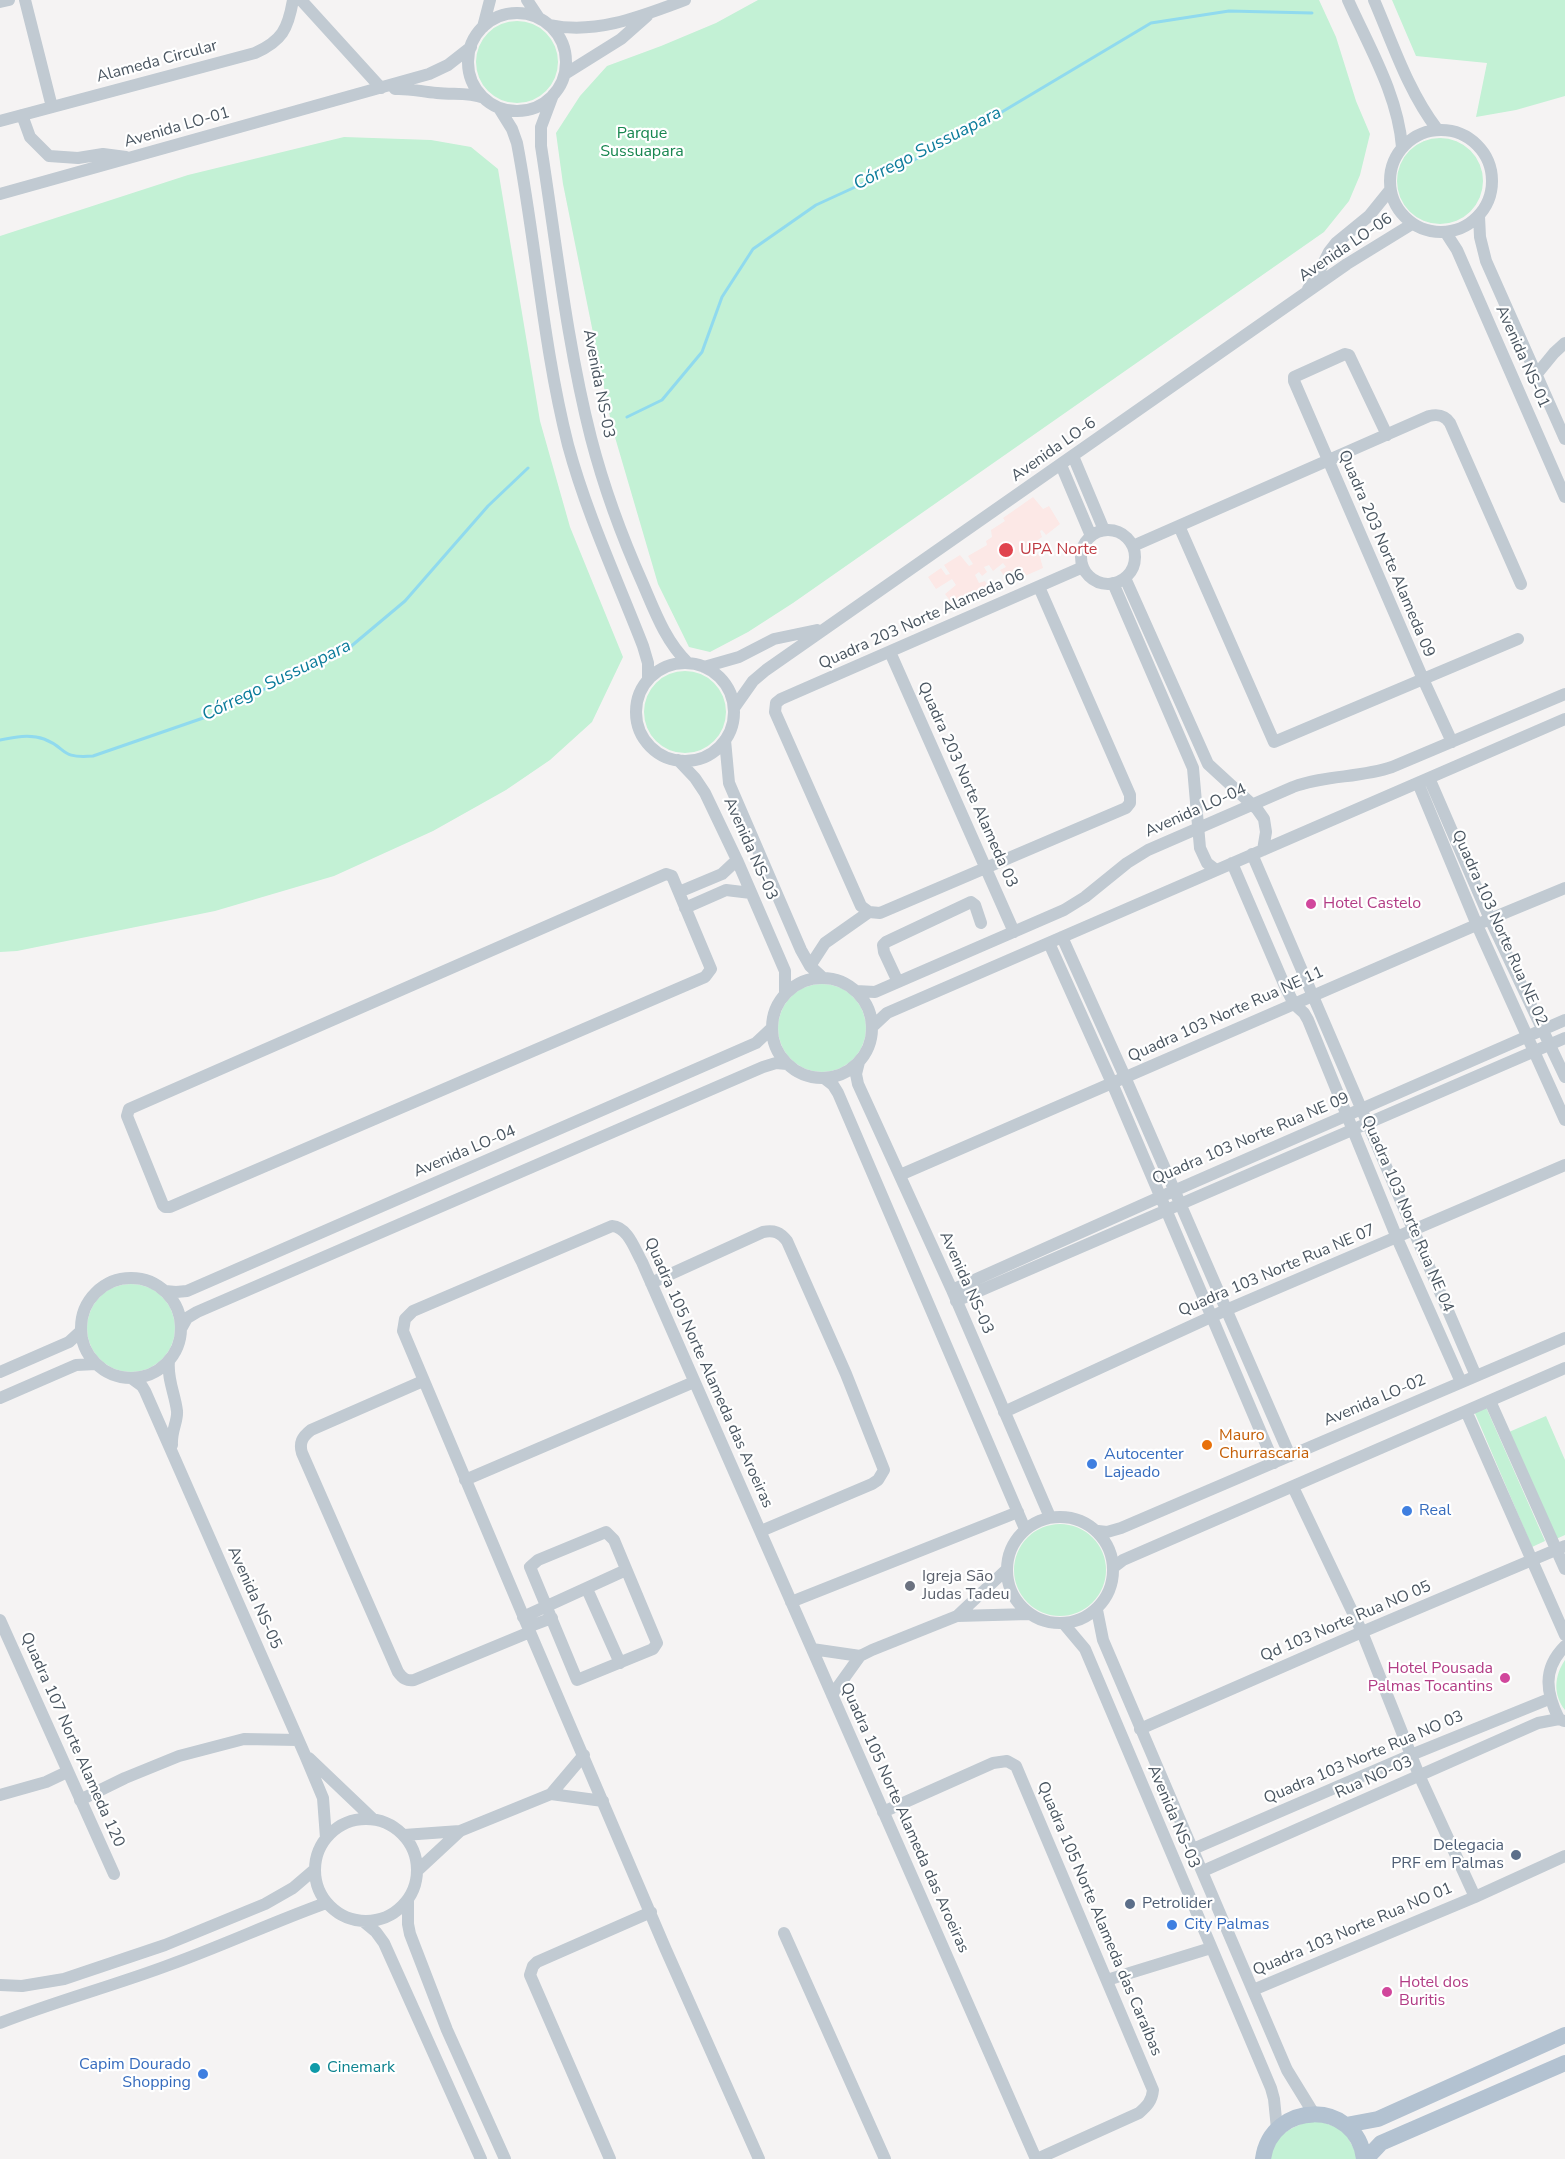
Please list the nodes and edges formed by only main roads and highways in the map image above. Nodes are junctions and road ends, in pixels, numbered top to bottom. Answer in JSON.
{"nodes":[{"id":1,"x":1565,"y":2035,"type":"edge"},
{"id":2,"x":1565,"y":2063,"type":"edge"},
{"id":3,"x":1346,"y":2125,"type":"junction"},
{"id":4,"x":1263,"y":2159,"type":"edge"},
{"id":5,"x":1365,"y":2159,"type":"edge"}],
"edges":[{"from":1,"to":3,"type":"main road"},
{"from":2,"to":5,"type":"main road"},
{"from":3,"to":4,"type":"main road"},
{"from":3,"to":5,"type":"main road"}]}
